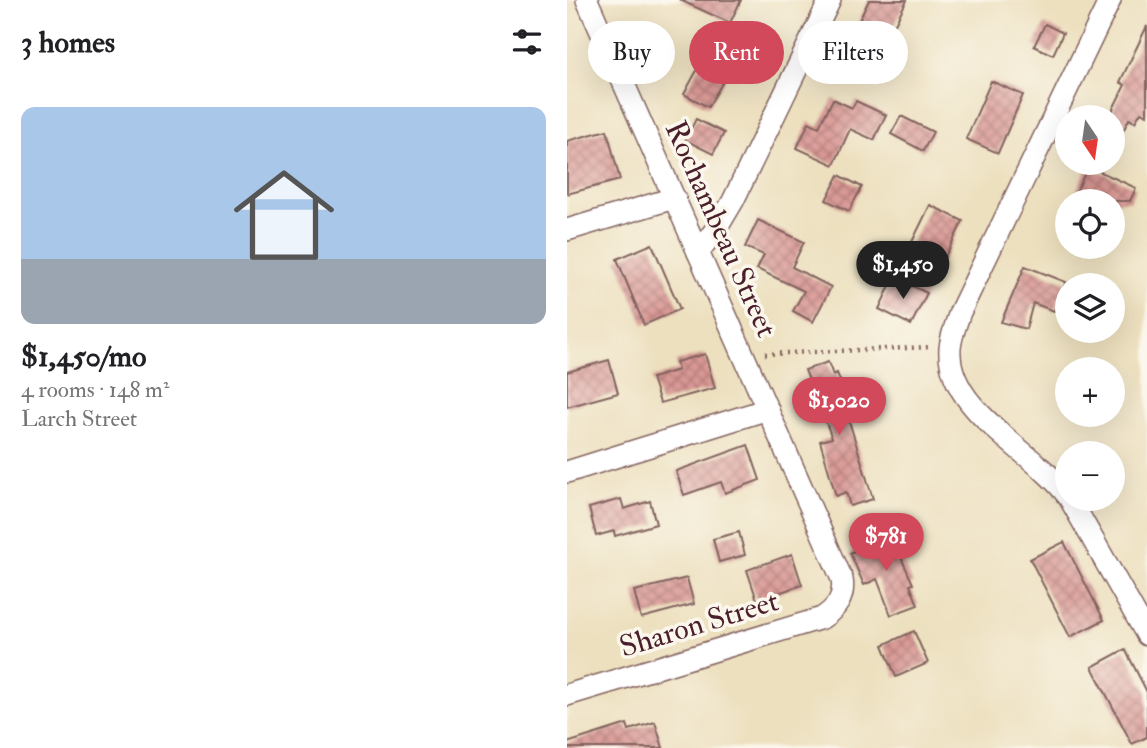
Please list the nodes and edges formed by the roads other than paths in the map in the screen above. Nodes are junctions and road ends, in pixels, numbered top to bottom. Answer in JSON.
{"nodes":[{"id":1,"x":587,"y":0,"type":"edge"},
{"id":2,"x":830,"y":0,"type":"edge"},
{"id":3,"x":1110,"y":0,"type":"edge"},
{"id":4,"x":674,"y":198,"type":"junction"},
{"id":5,"x":567,"y":230,"type":"edge"},
{"id":6,"x":698,"y":252,"type":"junction"},
{"id":7,"x":768,"y":409,"type":"junction"},
{"id":8,"x":567,"y":472,"type":"edge"},
{"id":9,"x":1055,"y":481,"type":"edge"},
{"id":10,"x":1077,"y":511,"type":"edge"},
{"id":11,"x":841,"y":599,"type":"joint"},
{"id":12,"x":1144,"y":623,"type":"edge"},
{"id":13,"x":567,"y":695,"type":"edge"}],
"edges":[{"from":1,"to":4,"type":"street","name":"Rochambeau Street"},
{"from":2,"to":6,"type":"street"},
{"from":3,"to":9,"type":"street"},
{"from":4,"to":5,"type":"street"},
{"from":4,"to":6,"type":"street","name":"Rochambeau Street"},
{"from":6,"to":7,"type":"street","name":"Rochambeau Street"},
{"from":7,"to":8,"type":"street"},
{"from":7,"to":11,"type":"street","name":"Rochambeau Street"},
{"from":10,"to":12,"type":"street"},
{"from":11,"to":13,"type":"street","name":"Sharon Street"}]}
